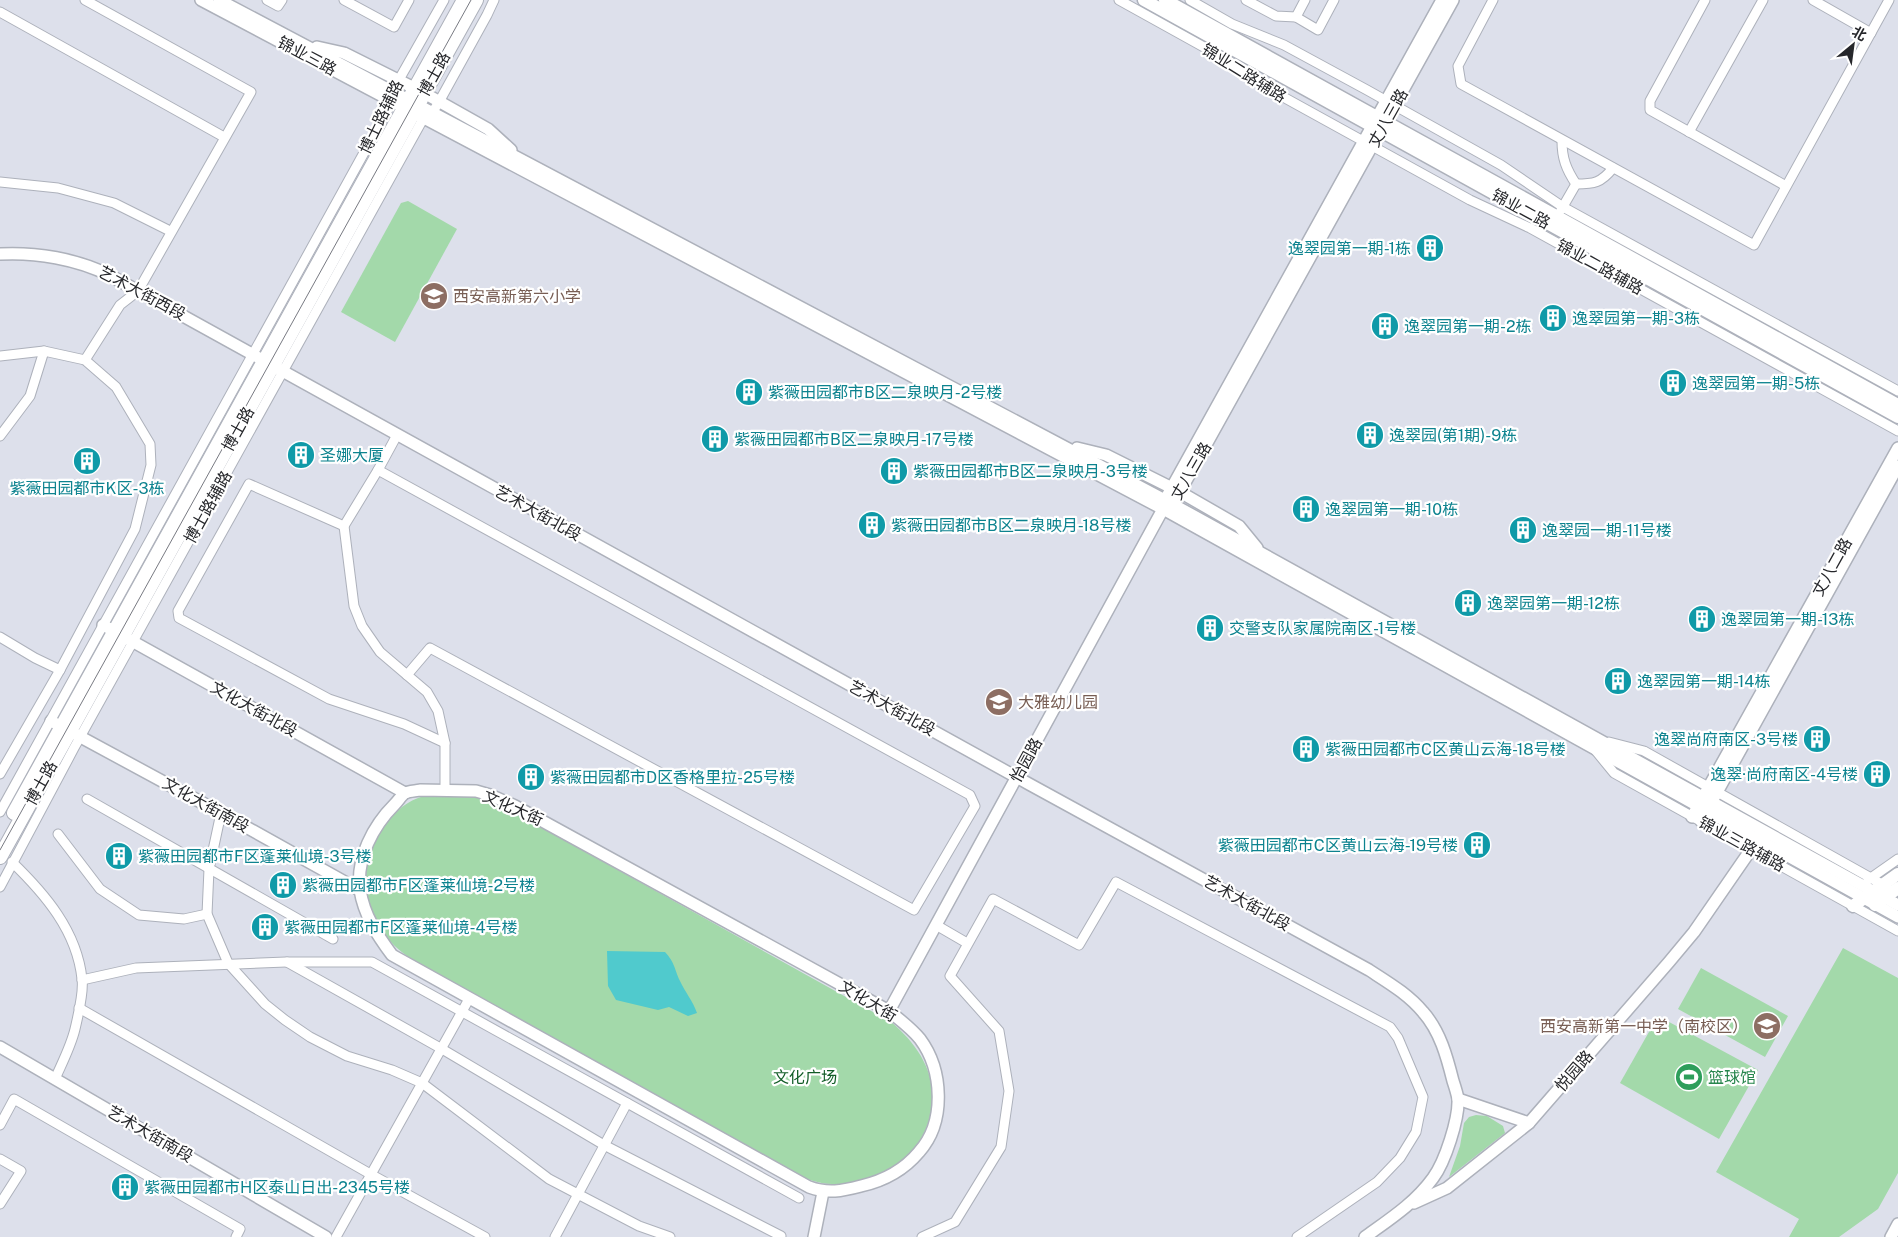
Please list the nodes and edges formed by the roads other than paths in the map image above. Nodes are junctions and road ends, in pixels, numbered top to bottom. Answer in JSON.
{"nodes":[{"id":1,"x":85,"y":0,"type":"edge"},
{"id":2,"x":201,"y":0,"type":"edge"},
{"id":3,"x":219,"y":0,"type":"edge"},
{"id":4,"x":266,"y":0,"type":"edge"},
{"id":5,"x":282,"y":0,"type":"edge"},
{"id":6,"x":344,"y":0,"type":"edge"},
{"id":7,"x":444,"y":0,"type":"edge"},
{"id":8,"x":464,"y":0,"type":"edge"},
{"id":9,"x":476,"y":0,"type":"edge"},
{"id":10,"x":494,"y":0,"type":"edge"},
{"id":11,"x":1119,"y":0,"type":"edge"},
{"id":12,"x":1165,"y":0,"type":"edge"},
{"id":13,"x":1190,"y":0,"type":"edge"},
{"id":14,"x":1246,"y":0,"type":"edge"},
{"id":15,"x":1305,"y":0,"type":"edge"},
{"id":16,"x":1334,"y":0,"type":"edge"},
{"id":17,"x":1442,"y":0,"type":"edge"},
{"id":18,"x":1454,"y":0,"type":"edge"},
{"id":19,"x":1493,"y":0,"type":"edge"},
{"id":20,"x":1705,"y":0,"type":"edge"},
{"id":21,"x":1763,"y":0,"type":"edge"},
{"id":22,"x":1812,"y":0,"type":"edge"},
{"id":23,"x":1889,"y":0,"type":"edge"},
{"id":24,"x":406,"y":1,"type":"edge"},
{"id":25,"x":1146,"y":1,"type":"edge"},
{"id":26,"x":0,"y":12,"type":"edge"},
{"id":27,"x":1296,"y":17,"type":"junction"},
{"id":28,"x":1871,"y":32,"type":"junction"},
{"id":29,"x":411,"y":101,"type":"junction"},
{"id":30,"x":439,"y":102,"type":"junction"},
{"id":31,"x":1391,"y":103,"type":"junction"},
{"id":32,"x":1379,"y":125,"type":"junction"},
{"id":33,"x":1689,"y":132,"type":"junction"},
{"id":34,"x":224,"y":137,"type":"junction"},
{"id":35,"x":1562,"y":141,"type":"junction"},
{"id":36,"x":1368,"y":144,"type":"junction"},
{"id":37,"x":521,"y":160,"type":"junction"},
{"id":38,"x":1613,"y":168,"type":"junction"},
{"id":39,"x":0,"y":182,"type":"edge"},
{"id":40,"x":1576,"y":184,"type":"junction"},
{"id":41,"x":1786,"y":186,"type":"junction"},
{"id":42,"x":1558,"y":216,"type":"junction"},
{"id":43,"x":170,"y":231,"type":"junction"},
{"id":44,"x":0,"y":254,"type":"edge"},
{"id":45,"x":138,"y":291,"type":"junction"},
{"id":46,"x":44,"y":351,"type":"junction"},
{"id":47,"x":0,"y":356,"type":"edge"},
{"id":48,"x":85,"y":360,"type":"junction"},
{"id":49,"x":268,"y":363,"type":"junction"},
{"id":50,"x":1898,"y":392,"type":"edge"},
{"id":51,"x":1898,"y":405,"type":"edge"},
{"id":52,"x":1898,"y":417,"type":"edge"},
{"id":53,"x":1898,"y":431,"type":"edge"},
{"id":54,"x":397,"y":435,"type":"junction"},
{"id":55,"x":0,"y":436,"type":"edge"},
{"id":56,"x":1898,"y":448,"type":"edge"},
{"id":57,"x":1898,"y":466,"type":"edge"},
{"id":58,"x":378,"y":470,"type":"junction"},
{"id":59,"x":1170,"y":499,"type":"junction"},
{"id":60,"x":344,"y":526,"type":"junction"},
{"id":61,"x":118,"y":634,"type":"junction"},
{"id":62,"x":0,"y":637,"type":"edge"},
{"id":63,"x":60,"y":670,"type":"junction"},
{"id":64,"x":407,"y":675,"type":"junction"},
{"id":65,"x":66,"y":729,"type":"junction"},
{"id":66,"x":445,"y":743,"type":"junction"},
{"id":67,"x":1595,"y":743,"type":"junction"},
{"id":68,"x":0,"y":774,"type":"edge"},
{"id":69,"x":1016,"y":777,"type":"junction"},
{"id":70,"x":445,"y":789,"type":"junction"},
{"id":71,"x":406,"y":793,"type":"junction"},
{"id":72,"x":87,"y":799,"type":"dead end"},
{"id":73,"x":1705,"y":804,"type":"junction"},
{"id":74,"x":0,"y":812,"type":"edge"},
{"id":75,"x":221,"y":813,"type":"junction"},
{"id":76,"x":58,"y":834,"type":"dead end"},
{"id":77,"x":0,"y":838,"type":"edge"},
{"id":78,"x":1758,"y":840,"type":"junction"},
{"id":79,"x":6,"y":859,"type":"edge"},
{"id":80,"x":1898,"y":859,"type":"edge"},
{"id":81,"x":209,"y":869,"type":"junction"},
{"id":82,"x":1898,"y":874,"type":"edge"},
{"id":83,"x":1866,"y":882,"type":"junction"},
{"id":84,"x":0,"y":887,"type":"edge"},
{"id":85,"x":361,"y":891,"type":"junction"},
{"id":86,"x":1884,"y":897,"type":"edge"},
{"id":87,"x":207,"y":914,"type":"junction"},
{"id":88,"x":1898,"y":917,"type":"edge"},
{"id":89,"x":936,"y":925,"type":"junction"},
{"id":90,"x":1898,"y":931,"type":"edge"},
{"id":91,"x":334,"y":939,"type":"dead end"},
{"id":92,"x":968,"y":942,"type":"junction"},
{"id":93,"x":286,"y":962,"type":"junction"},
{"id":94,"x":228,"y":963,"type":"junction"},
{"id":95,"x":82,"y":980,"type":"junction"},
{"id":96,"x":468,"y":999,"type":"junction"},
{"id":97,"x":79,"y":1008,"type":"junction"},
{"id":98,"x":889,"y":1011,"type":"junction"},
{"id":99,"x":461,"y":1012,"type":"junction"},
{"id":100,"x":0,"y":1047,"type":"edge"},
{"id":101,"x":442,"y":1049,"type":"junction"},
{"id":102,"x":55,"y":1079,"type":"junction"},
{"id":103,"x":422,"y":1083,"type":"junction"},
{"id":104,"x":1458,"y":1099,"type":"junction"},
{"id":105,"x":627,"y":1103,"type":"junction"},
{"id":106,"x":1529,"y":1124,"type":"junction"},
{"id":107,"x":0,"y":1125,"type":"edge"},
{"id":108,"x":604,"y":1145,"type":"junction"},
{"id":109,"x":0,"y":1159,"type":"edge"},
{"id":110,"x":372,"y":1175,"type":"junction"},
{"id":111,"x":823,"y":1192,"type":"junction"},
{"id":112,"x":578,"y":1195,"type":"junction"},
{"id":113,"x":799,"y":1198,"type":"dead end"},
{"id":114,"x":0,"y":1204,"type":"edge"},
{"id":115,"x":1409,"y":1206,"type":"junction"},
{"id":116,"x":1898,"y":1224,"type":"edge"},
{"id":117,"x":781,"y":1236,"type":"edge"},
{"id":118,"x":236,"y":1237,"type":"edge"},
{"id":119,"x":326,"y":1237,"type":"edge"},
{"id":120,"x":336,"y":1237,"type":"edge"},
{"id":121,"x":485,"y":1237,"type":"edge"},
{"id":122,"x":555,"y":1237,"type":"edge"},
{"id":123,"x":670,"y":1237,"type":"edge"},
{"id":124,"x":814,"y":1237,"type":"edge"},
{"id":125,"x":922,"y":1237,"type":"edge"},
{"id":126,"x":1297,"y":1237,"type":"edge"},
{"id":127,"x":1364,"y":1237,"type":"edge"},
{"id":128,"x":1891,"y":1237,"type":"edge"}],
"edges":[{"from":1,"to":34,"type":"street"},
{"from":2,"to":29,"type":"street","name":"锦业三路"},
{"from":3,"to":29,"type":"street","name":"锦业三路"},
{"from":4,"to":5,"type":"street"},
{"from":6,"to":24,"type":"street"},
{"from":7,"to":29,"type":"street","name":"博士路辅路"},
{"from":8,"to":29,"type":"main road","name":"博士路"},
{"from":9,"to":29,"type":"main road","name":"博士路"},
{"from":10,"to":30,"type":"street","name":"博士路辅路"},
{"from":11,"to":36,"type":"street","name":"锦业二路辅路"},
{"from":12,"to":32,"type":"main road","name":"锦业二路"},
{"from":13,"to":31,"type":"street"},
{"from":14,"to":27,"type":"street"},
{"from":15,"to":27,"type":"street"},
{"from":16,"to":27,"type":"street"},
{"from":17,"to":31,"type":"street","name":"丈八三路"},
{"from":18,"to":31,"type":"street","name":"丈八三路"},
{"from":19,"to":35,"type":"street"},
{"from":20,"to":33,"type":"street"},
{"from":21,"to":33,"type":"street"},
{"from":22,"to":28,"type":"street"},
{"from":23,"to":28,"type":"street"},
{"from":25,"to":32,"type":"main road","name":"锦业二路"},
{"from":26,"to":34,"type":"street"},
{"from":28,"to":41,"type":"street"},
{"from":29,"to":30,"type":"street"},
{"from":29,"to":30,"type":"street","name":"博士路辅路"},
{"from":29,"to":37,"type":"street"},
{"from":29,"to":49,"type":"main road","name":"博士路"},
{"from":29,"to":49,"type":"street","name":"博士路辅路"},
{"from":29,"to":59,"type":"street"},
{"from":30,"to":37,"type":"street"},
{"from":31,"to":32,"type":"street","name":"丈八三路"},
{"from":31,"to":42,"type":"street"},
{"from":32,"to":36,"type":"street","name":"丈八三路"},
{"from":32,"to":42,"type":"main road","name":"锦业二路"},
{"from":33,"to":41,"type":"street"},
{"from":34,"to":43,"type":"street"},
{"from":35,"to":38,"type":"street"},
{"from":35,"to":40,"type":"street"},
{"from":36,"to":53,"type":"street","name":"锦业二路辅路"},
{"from":36,"to":59,"type":"street","name":"丈八三路"},
{"from":37,"to":59,"type":"street"},
{"from":38,"to":40,"type":"street"},
{"from":38,"to":41,"type":"street"},
{"from":39,"to":43,"type":"street"},
{"from":40,"to":42,"type":"street"},
{"from":42,"to":50,"type":"street"},
{"from":42,"to":51,"type":"main road","name":"锦业二路"},
{"from":42,"to":52,"type":"main road","name":"锦业二路"},
{"from":43,"to":45,"type":"street"},
{"from":44,"to":45,"type":"street","name":"艺术大街西段"},
{"from":45,"to":48,"type":"street"},
{"from":45,"to":49,"type":"street","name":"艺术大街西段"},
{"from":46,"to":47,"type":"street"},
{"from":46,"to":48,"type":"street"},
{"from":46,"to":55,"type":"street"},
{"from":48,"to":63,"type":"street"},
{"from":49,"to":54,"type":"street","name":"艺术大街北段"},
{"from":49,"to":61,"type":"main road","name":"博士路"},
{"from":49,"to":61,"type":"street","name":"博士路辅路"},
{"from":54,"to":58,"type":"street"},
{"from":54,"to":69,"type":"street","name":"艺术大街北段"},
{"from":56,"to":73,"type":"street","name":"丈八二路"},
{"from":57,"to":73,"type":"street","name":"丈八二路"},
{"from":58,"to":60,"type":"street"},
{"from":58,"to":64,"type":"street"},
{"from":59,"to":67,"type":"street"},
{"from":59,"to":67,"type":"street"},
{"from":59,"to":69,"type":"street","name":"怡园路"},
{"from":60,"to":64,"type":"street"},
{"from":60,"to":66,"type":"street"},
{"from":61,"to":65,"type":"main road","name":"博士路"},
{"from":61,"to":65,"type":"street","name":"博士路辅路"},
{"from":61,"to":71,"type":"street","name":"文化大街北段"},
{"from":62,"to":63,"type":"street"},
{"from":63,"to":68,"type":"street"},
{"from":64,"to":66,"type":"street"},
{"from":65,"to":74,"type":"street","name":"博士路辅路"},
{"from":65,"to":75,"type":"street","name":"文化大街南段"},
{"from":65,"to":77,"type":"main road","name":"博士路"},
{"from":65,"to":79,"type":"main road","name":"博士路"},
{"from":66,"to":70,"type":"street"},
{"from":67,"to":73,"type":"street"},
{"from":67,"to":73,"type":"street","name":"锦业三路辅路"},
{"from":69,"to":89,"type":"street","name":"怡园路"},
{"from":69,"to":104,"type":"street","name":"艺术大街北段"},
{"from":70,"to":71,"type":"street","name":"文化大街"},
{"from":70,"to":98,"type":"street","name":"文化大街"},
{"from":71,"to":85,"type":"street","name":"文化大街"},
{"from":72,"to":81,"type":"street"},
{"from":73,"to":78,"type":"street"},
{"from":73,"to":83,"type":"street","name":"锦业三路辅路"},
{"from":75,"to":81,"type":"street"},
{"from":75,"to":85,"type":"street","name":"文化大街南段"},
{"from":76,"to":87,"type":"street"},
{"from":78,"to":83,"type":"street"},
{"from":78,"to":86,"type":"street"},
{"from":78,"to":106,"type":"street","name":"悦园路"},
{"from":79,"to":84,"type":"street"},
{"from":79,"to":95,"type":"street"},
{"from":80,"to":83,"type":"street"},
{"from":81,"to":87,"type":"street"},
{"from":81,"to":91,"type":"street"},
{"from":82,"to":86,"type":"main road"},
{"from":83,"to":86,"type":"street"},
{"from":85,"to":96,"type":"street","name":"文化大街"},
{"from":86,"to":88,"type":"street"},
{"from":86,"to":90,"type":"street"},
{"from":87,"to":94,"type":"street"},
{"from":89,"to":92,"type":"street"},
{"from":89,"to":98,"type":"street","name":"怡园路"},
{"from":92,"to":125,"type":"street"},
{"from":92,"to":126,"type":"street"},
{"from":93,"to":94,"type":"street"},
{"from":93,"to":99,"type":"street"},
{"from":93,"to":101,"type":"street"},
{"from":94,"to":95,"type":"street"},
{"from":94,"to":103,"type":"street"},
{"from":95,"to":97,"type":"street"},
{"from":96,"to":99,"type":"street"},
{"from":96,"to":111,"type":"street","name":"文化大街"},
{"from":97,"to":102,"type":"street"},
{"from":97,"to":110,"type":"street"},
{"from":98,"to":111,"type":"street","name":"文化大街"},
{"from":99,"to":101,"type":"street"},
{"from":99,"to":105,"type":"street"},
{"from":100,"to":102,"type":"street","name":"艺术大街南段"},
{"from":101,"to":103,"type":"street"},
{"from":101,"to":108,"type":"street"},
{"from":102,"to":119,"type":"street","name":"艺术大街南段"},
{"from":103,"to":110,"type":"street"},
{"from":103,"to":112,"type":"street"},
{"from":104,"to":106,"type":"street"},
{"from":104,"to":115,"type":"street"},
{"from":105,"to":108,"type":"street"},
{"from":105,"to":113,"type":"street"},
{"from":106,"to":115,"type":"street","name":"悦园路"},
{"from":107,"to":118,"type":"street"},
{"from":108,"to":112,"type":"street"},
{"from":108,"to":117,"type":"street"},
{"from":109,"to":114,"type":"street"},
{"from":110,"to":120,"type":"street"},
{"from":110,"to":121,"type":"street"},
{"from":111,"to":124,"type":"street"},
{"from":112,"to":122,"type":"street"},
{"from":112,"to":123,"type":"street"},
{"from":115,"to":127,"type":"street"},
{"from":116,"to":128,"type":"street"}]}
